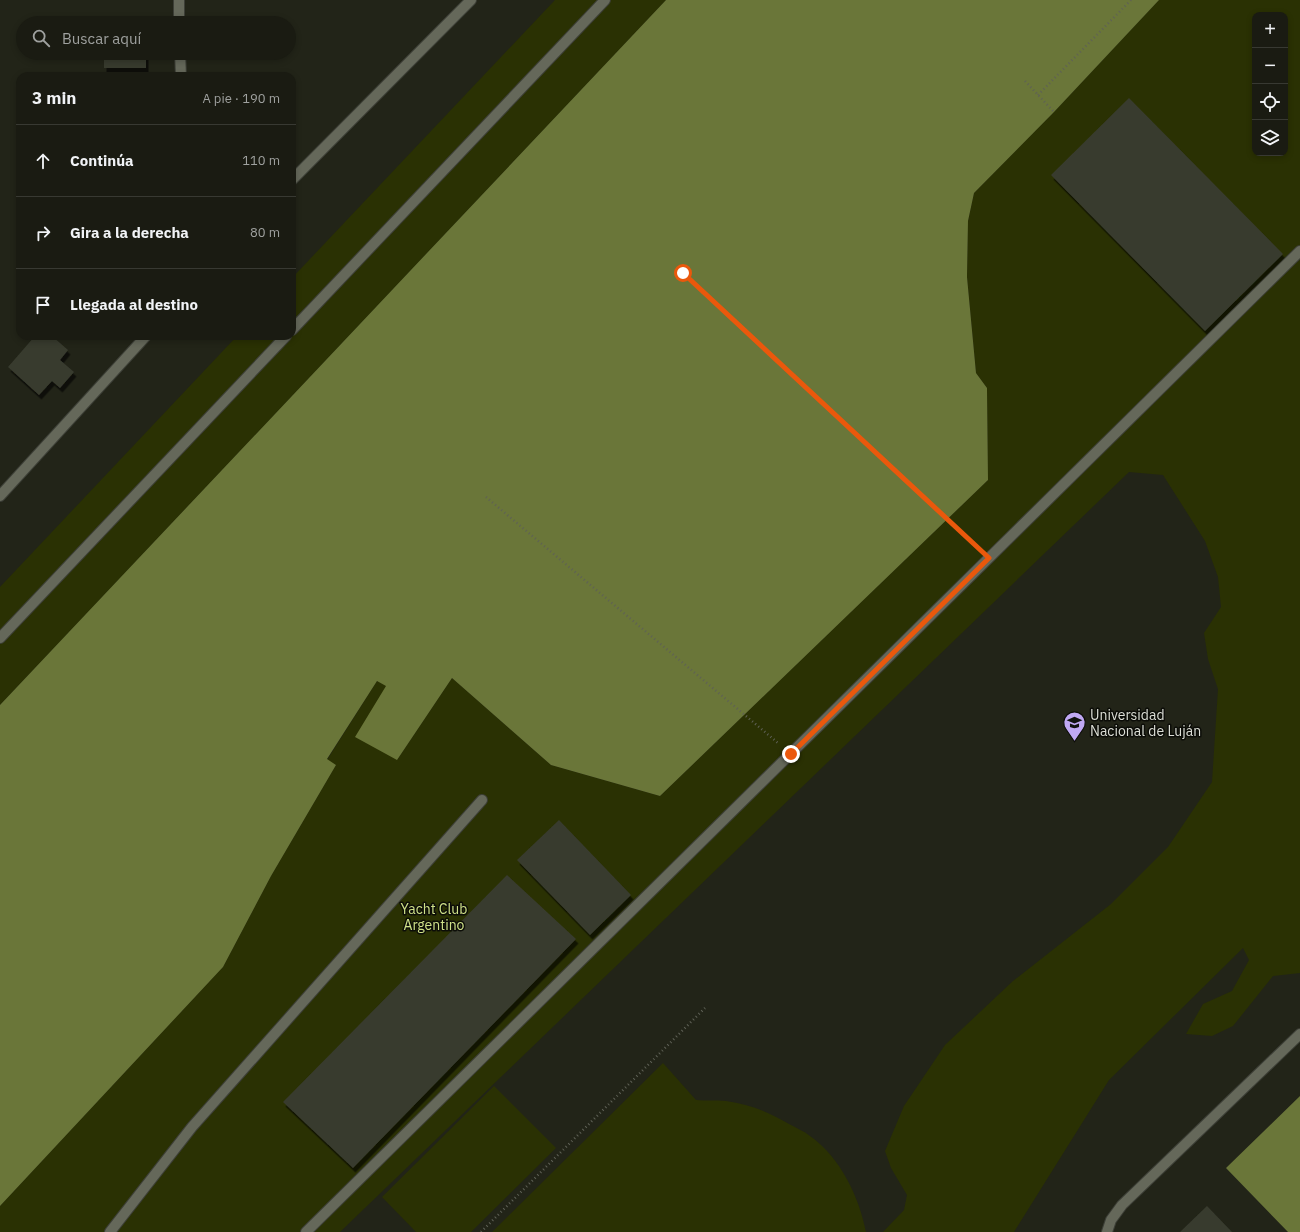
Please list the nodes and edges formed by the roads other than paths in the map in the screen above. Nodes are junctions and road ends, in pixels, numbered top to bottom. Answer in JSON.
{"nodes":[{"id":1,"x":179,"y":0,"type":"edge"},
{"id":2,"x":471,"y":0,"type":"edge"},
{"id":3,"x":605,"y":0,"type":"edge"},
{"id":4,"x":179,"y":16,"type":"edge"},
{"id":5,"x":180,"y":60,"type":"edge"},
{"id":6,"x":181,"y":72,"type":"edge"},
{"id":7,"x":296,"y":176,"type":"edge"},
{"id":8,"x":1300,"y":251,"type":"edge"},
{"id":9,"x":296,"y":326,"type":"edge"},
{"id":10,"x":142,"y":340,"type":"edge"},
{"id":11,"x":282,"y":340,"type":"edge"},
{"id":12,"x":0,"y":496,"type":"edge"},
{"id":13,"x":0,"y":638,"type":"edge"},
{"id":14,"x":482,"y":800,"type":"dead end"},
{"id":15,"x":1300,"y":1034,"type":"edge"},
{"id":16,"x":110,"y":1232,"type":"edge"},
{"id":17,"x":306,"y":1232,"type":"edge"},
{"id":18,"x":1107,"y":1232,"type":"edge"}],
"edges":[{"from":1,"to":4,"type":"street"},
{"from":2,"to":7,"type":"street"},
{"from":3,"to":9,"type":"street"},
{"from":5,"to":6,"type":"street"},
{"from":8,"to":17,"type":"street"},
{"from":10,"to":12,"type":"street"},
{"from":11,"to":13,"type":"street"},
{"from":14,"to":16,"type":"street"},
{"from":15,"to":18,"type":"street"}]}
